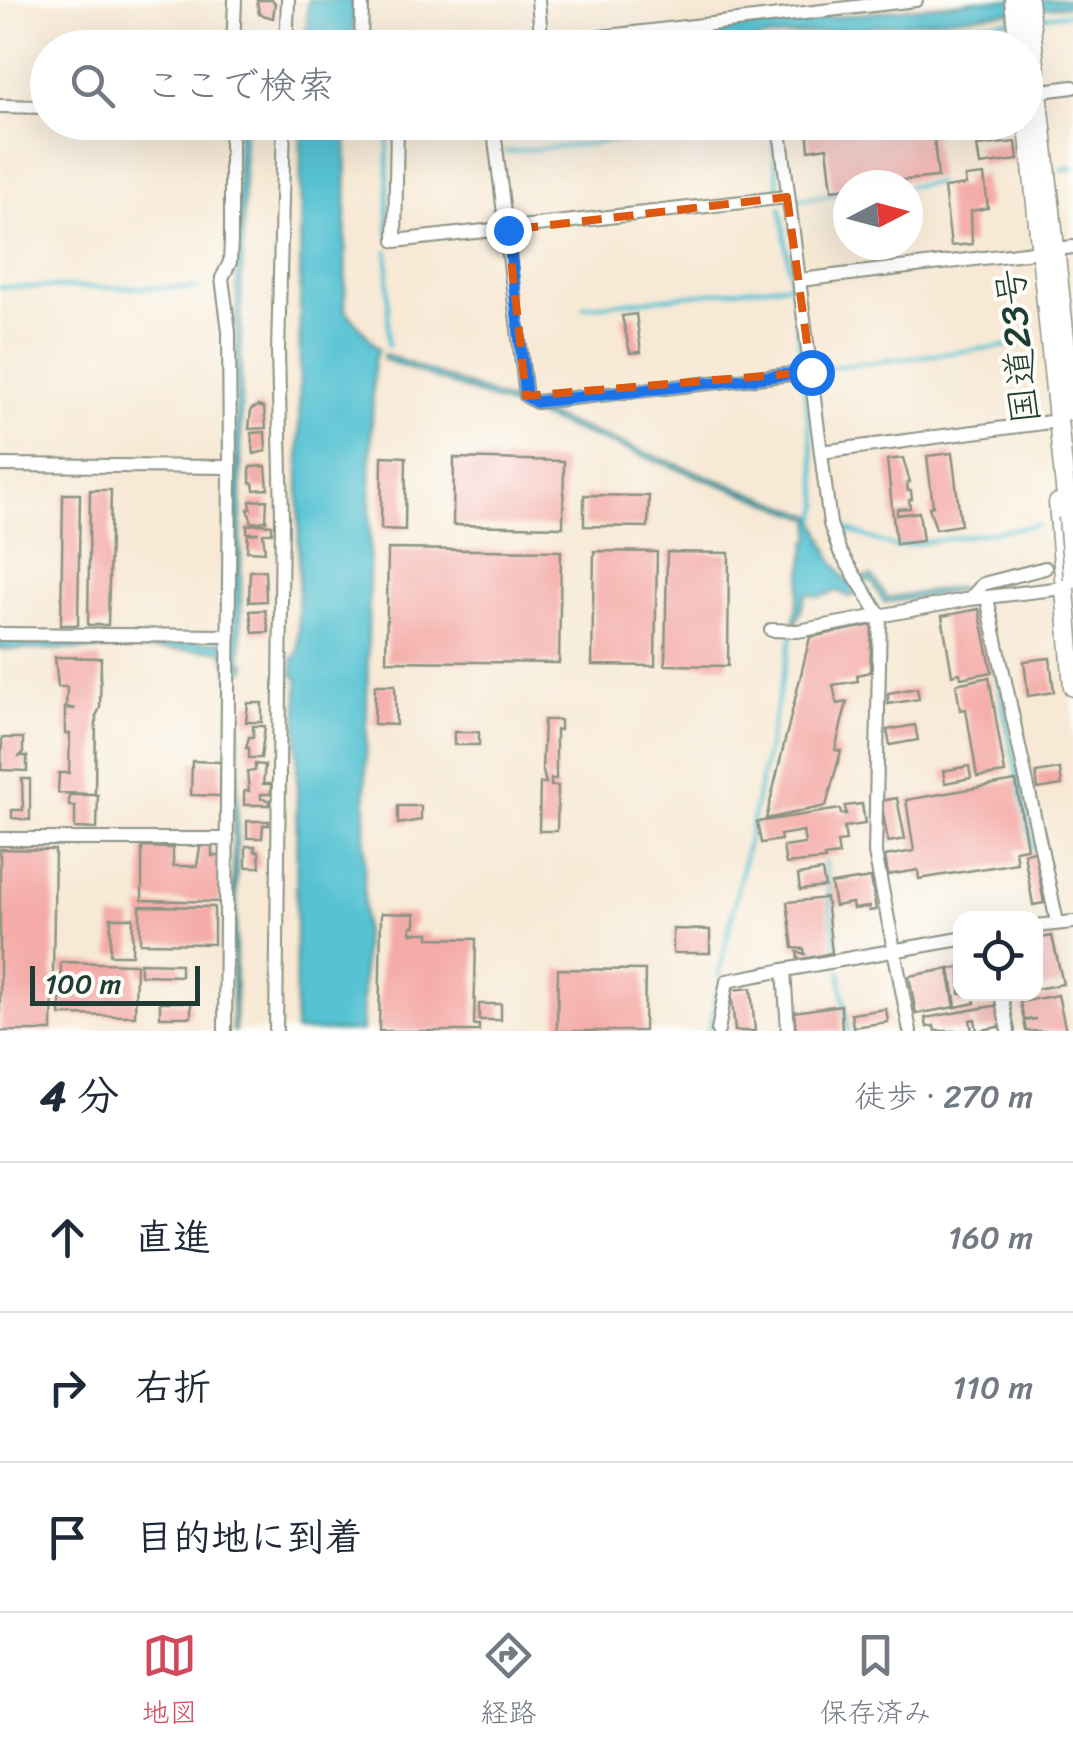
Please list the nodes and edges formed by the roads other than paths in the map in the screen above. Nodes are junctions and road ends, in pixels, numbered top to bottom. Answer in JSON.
{"nodes":[{"id":1,"x":234,"y":0,"type":"edge"},
{"id":2,"x":288,"y":0,"type":"edge"},
{"id":3,"x":362,"y":0,"type":"edge"},
{"id":4,"x":538,"y":0,"type":"edge"},
{"id":5,"x":916,"y":0,"type":"edge"},
{"id":6,"x":1014,"y":0,"type":"edge"},
{"id":7,"x":1028,"y":0,"type":"edge"},
{"id":8,"x":1024,"y":24,"type":"junction"},
{"id":9,"x":233,"y":30,"type":"edge"},
{"id":10,"x":287,"y":30,"type":"edge"},
{"id":11,"x":361,"y":30,"type":"edge"},
{"id":12,"x":540,"y":30,"type":"edge"},
{"id":13,"x":666,"y":30,"type":"edge"},
{"id":14,"x":1023,"y":30,"type":"edge"},
{"id":15,"x":1025,"y":30,"type":"edge"},
{"id":16,"x":1073,"y":87,"type":"edge"},
{"id":17,"x":1043,"y":91,"type":"edge"},
{"id":18,"x":0,"y":106,"type":"edge"},
{"id":19,"x":30,"y":107,"type":"edge"},
{"id":20,"x":231,"y":140,"type":"edge"},
{"id":21,"x":284,"y":140,"type":"edge"},
{"id":22,"x":397,"y":140,"type":"edge"},
{"id":23,"x":496,"y":140,"type":"edge"},
{"id":24,"x":781,"y":140,"type":"edge"},
{"id":25,"x":1033,"y":140,"type":"edge"},
{"id":26,"x":1040,"y":140,"type":"edge"},
{"id":27,"x":787,"y":197,"type":"junction"},
{"id":28,"x":508,"y":230,"type":"junction"},
{"id":29,"x":1057,"y":249,"type":"edge"},
{"id":30,"x":800,"y":280,"type":"junction"},
{"id":31,"x":811,"y":372,"type":"junction"},
{"id":32,"x":1066,"y":417,"type":"edge"},
{"id":33,"x":821,"y":452,"type":"junction"},
{"id":34,"x":0,"y":465,"type":"edge"},
{"id":35,"x":230,"y":466,"type":"junction"},
{"id":36,"x":1045,"y":568,"type":"dead end"},
{"id":37,"x":1068,"y":584,"type":"edge"},
{"id":38,"x":970,"y":598,"type":"junction"},
{"id":39,"x":987,"y":598,"type":"junction"},
{"id":40,"x":880,"y":616,"type":"junction"},
{"id":41,"x":785,"y":631,"type":"dead end"},
{"id":42,"x":0,"y":634,"type":"edge"},
{"id":43,"x":228,"y":636,"type":"junction"},
{"id":44,"x":1073,"y":687,"type":"edge"},
{"id":45,"x":0,"y":838,"type":"edge"},
{"id":46,"x":227,"y":839,"type":"junction"},
{"id":47,"x":1057,"y":922,"type":"junction"},
{"id":48,"x":1073,"y":922,"type":"edge"},
{"id":49,"x":1043,"y":925,"type":"edge"},
{"id":50,"x":953,"y":940,"type":"edge"},
{"id":51,"x":894,"y":951,"type":"junction"},
{"id":52,"x":784,"y":970,"type":"junction"},
{"id":53,"x":1002,"y":1001,"type":"edge"},
{"id":54,"x":225,"y":1031,"type":"edge"},
{"id":55,"x":276,"y":1031,"type":"edge"},
{"id":56,"x":718,"y":1031,"type":"edge"},
{"id":57,"x":788,"y":1031,"type":"edge"},
{"id":58,"x":910,"y":1031,"type":"edge"},
{"id":59,"x":1008,"y":1031,"type":"edge"}],
"edges":[{"from":1,"to":9,"type":"street"},
{"from":2,"to":10,"type":"street"},
{"from":3,"to":11,"type":"street"},
{"from":4,"to":12,"type":"street"},
{"from":5,"to":13,"type":"street"},
{"from":6,"to":8,"type":"highway","name":"国道23号"},
{"from":7,"to":8,"type":"highway","name":"国道23号"},
{"from":8,"to":14,"type":"highway","name":"国道23号"},
{"from":8,"to":15,"type":"highway","name":"国道23号"},
{"from":16,"to":17,"type":"street"},
{"from":18,"to":19,"type":"street"},
{"from":20,"to":35,"type":"street"},
{"from":21,"to":55,"type":"street"},
{"from":22,"to":28,"type":"street"},
{"from":23,"to":28,"type":"street"},
{"from":24,"to":27,"type":"street"},
{"from":25,"to":29,"type":"highway","name":"国道23号"},
{"from":26,"to":29,"type":"highway","name":"国道23号"},
{"from":27,"to":28,"type":"street"},
{"from":27,"to":30,"type":"street"},
{"from":28,"to":31,"type":"street"},
{"from":29,"to":30,"type":"street"},
{"from":29,"to":32,"type":"highway","name":"国道23号"},
{"from":30,"to":31,"type":"street"},
{"from":31,"to":33,"type":"street"},
{"from":32,"to":33,"type":"street"},
{"from":32,"to":37,"type":"highway","name":"国道23号","bridge":true},
{"from":32,"to":37,"type":"highway"},
{"from":33,"to":40,"type":"street"},
{"from":34,"to":35,"type":"street"},
{"from":35,"to":43,"type":"street"},
{"from":36,"to":38,"type":"street"},
{"from":37,"to":39,"type":"street"},
{"from":37,"to":44,"type":"highway"},
{"from":38,"to":39,"type":"street"},
{"from":38,"to":40,"type":"street"},
{"from":39,"to":47,"type":"street"},
{"from":40,"to":41,"type":"street"},
{"from":40,"to":51,"type":"street"},
{"from":42,"to":43,"type":"street"},
{"from":43,"to":46,"type":"street"},
{"from":45,"to":46,"type":"street"},
{"from":46,"to":54,"type":"street"},
{"from":47,"to":48,"type":"street"},
{"from":47,"to":49,"type":"street"},
{"from":50,"to":51,"type":"street"},
{"from":51,"to":52,"type":"street"},
{"from":51,"to":58,"type":"street"},
{"from":52,"to":56,"type":"street"},
{"from":52,"to":57,"type":"street"},
{"from":53,"to":59,"type":"street"}]}
